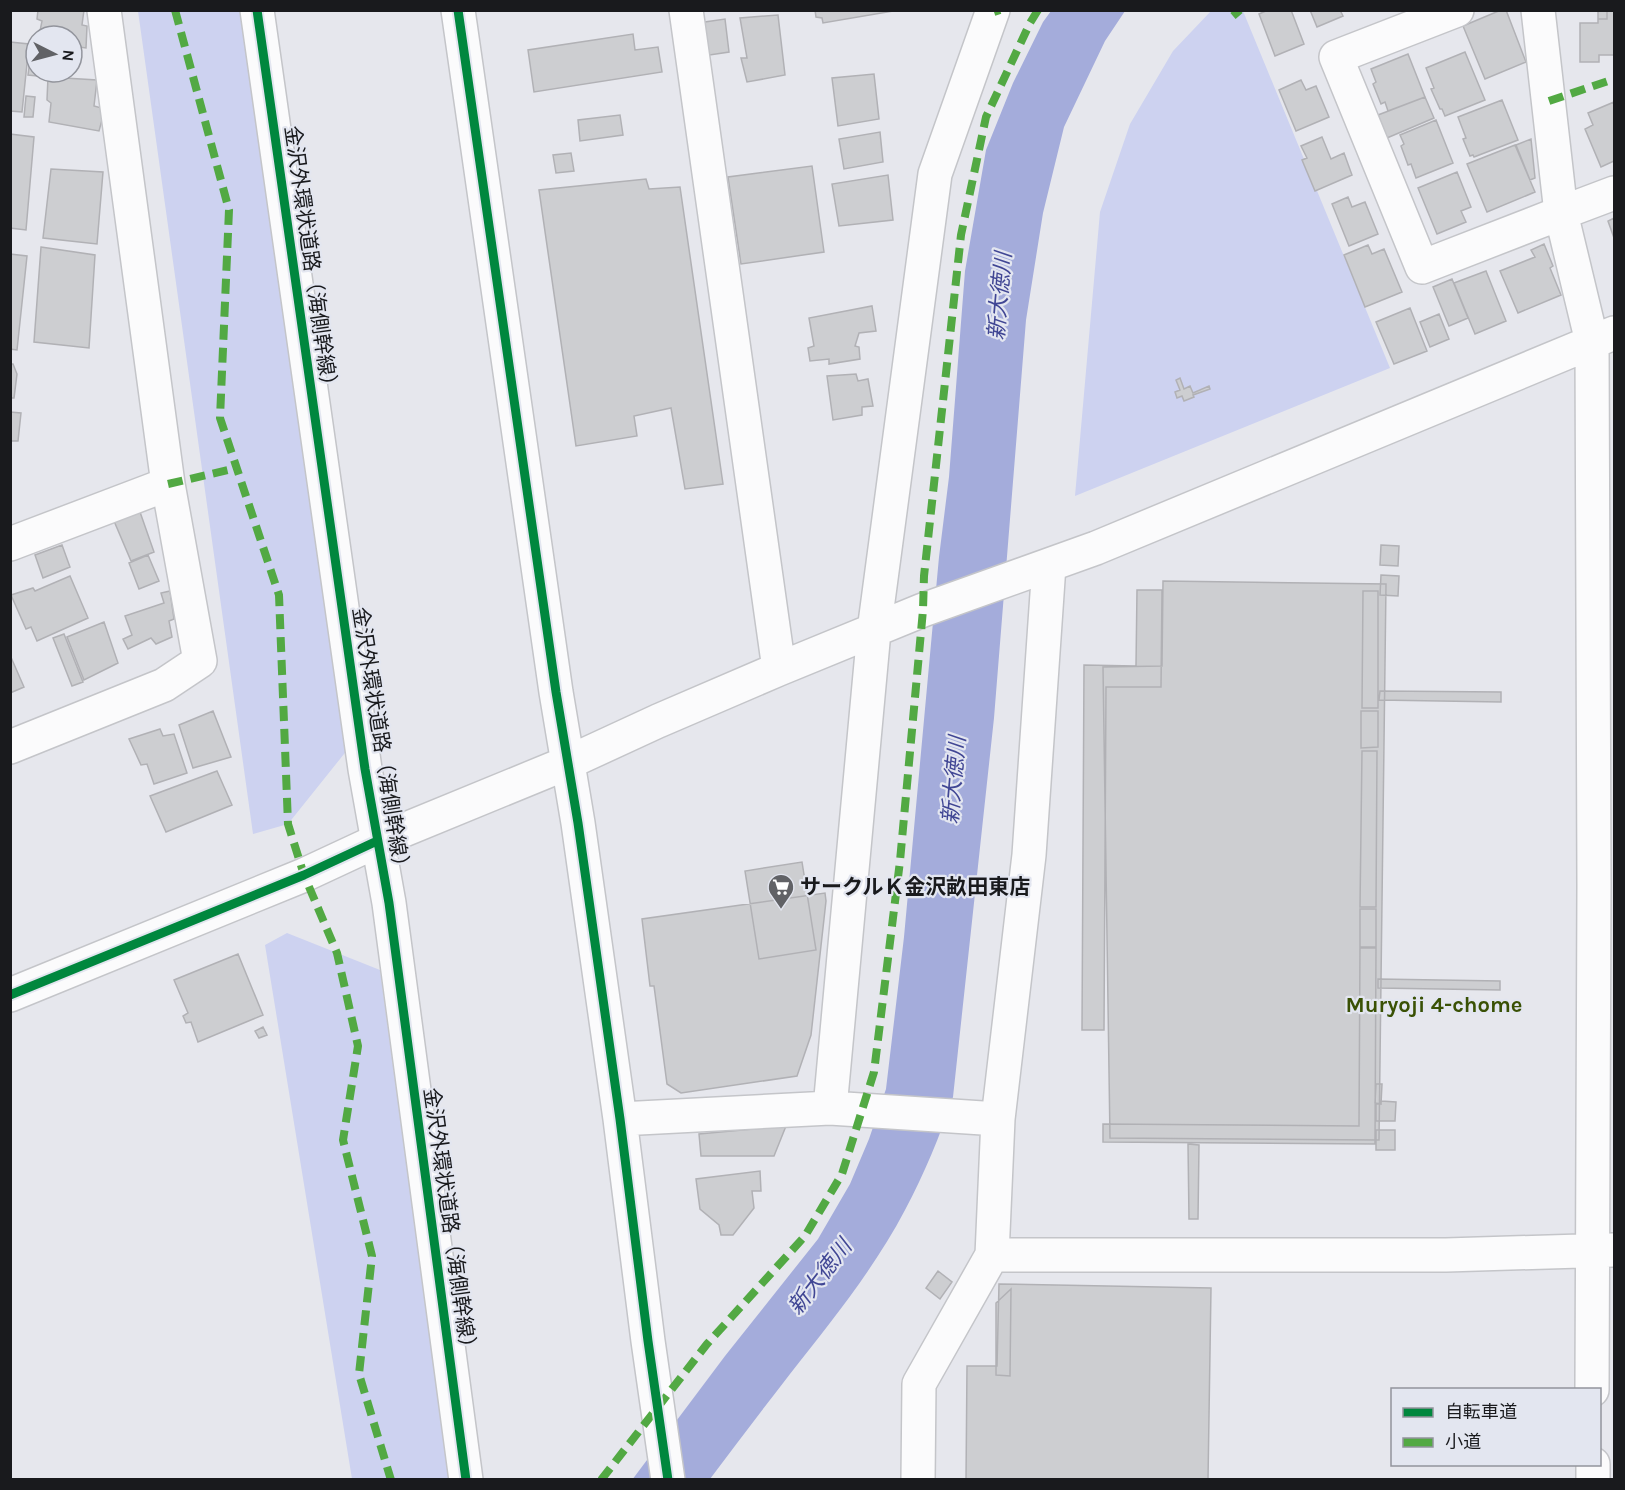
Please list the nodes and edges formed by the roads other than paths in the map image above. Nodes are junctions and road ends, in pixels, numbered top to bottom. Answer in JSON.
{"nodes":[{"id":1,"x":104,"y":10,"type":"edge"},
{"id":2,"x":257,"y":10,"type":"edge"},
{"id":3,"x":458,"y":10,"type":"edge"},
{"id":4,"x":686,"y":10,"type":"edge"},
{"id":5,"x":993,"y":10,"type":"edge"},
{"id":6,"x":1457,"y":10,"type":"edge"},
{"id":7,"x":1538,"y":10,"type":"edge"},
{"id":8,"x":1614,"y":193,"type":"edge"},
{"id":9,"x":1561,"y":213,"type":"junction"},
{"id":10,"x":1603,"y":338,"type":"edge"},
{"id":11,"x":168,"y":484,"type":"junction"},
{"id":12,"x":10,"y":543,"type":"edge"},
{"id":13,"x":1038,"y":569,"type":"junction"},
{"id":14,"x":874,"y":631,"type":"junction"},
{"id":15,"x":779,"y":669,"type":"junction"},
{"id":16,"x":10,"y":747,"type":"edge"},
{"id":17,"x":567,"y":763,"type":"junction"},
{"id":18,"x":377,"y":841,"type":"junction"},
{"id":19,"x":10,"y":995,"type":"edge"},
{"id":20,"x":830,"y":1108,"type":"junction"},
{"id":21,"x":991,"y":1118,"type":"junction"},
{"id":22,"x":620,"y":1119,"type":"junction"},
{"id":23,"x":1603,"y":1250,"type":"edge"},
{"id":24,"x":992,"y":1255,"type":"junction"},
{"id":25,"x":1592,"y":1388,"type":"edge"},
{"id":26,"x":466,"y":1479,"type":"edge"},
{"id":27,"x":668,"y":1479,"type":"edge"},
{"id":28,"x":918,"y":1479,"type":"edge"}],
"edges":[{"from":1,"to":11,"type":"street"},
{"from":2,"to":18,"type":"street","name":"金沢外環状道路（海側幹線）"},
{"from":3,"to":17,"type":"street"},
{"from":4,"to":15,"type":"street"},
{"from":5,"to":14,"type":"street"},
{"from":6,"to":9,"type":"street"},
{"from":7,"to":9,"type":"street"},
{"from":8,"to":9,"type":"street"},
{"from":9,"to":10,"type":"street"},
{"from":10,"to":13,"type":"street"},
{"from":10,"to":23,"type":"street"},
{"from":11,"to":12,"type":"street"},
{"from":11,"to":16,"type":"street"},
{"from":13,"to":14,"type":"street"},
{"from":13,"to":21,"type":"street"},
{"from":14,"to":15,"type":"street"},
{"from":14,"to":20,"type":"street"},
{"from":15,"to":17,"type":"street"},
{"from":17,"to":18,"type":"street"},
{"from":17,"to":22,"type":"street"},
{"from":18,"to":19,"type":"street"},
{"from":18,"to":26,"type":"street","name":"金沢外環状道路（海側幹線）"},
{"from":20,"to":21,"type":"street"},
{"from":20,"to":22,"type":"street"},
{"from":21,"to":24,"type":"street"},
{"from":22,"to":27,"type":"street"},
{"from":23,"to":24,"type":"street"},
{"from":23,"to":25,"type":"street"},
{"from":24,"to":28,"type":"street"}]}
